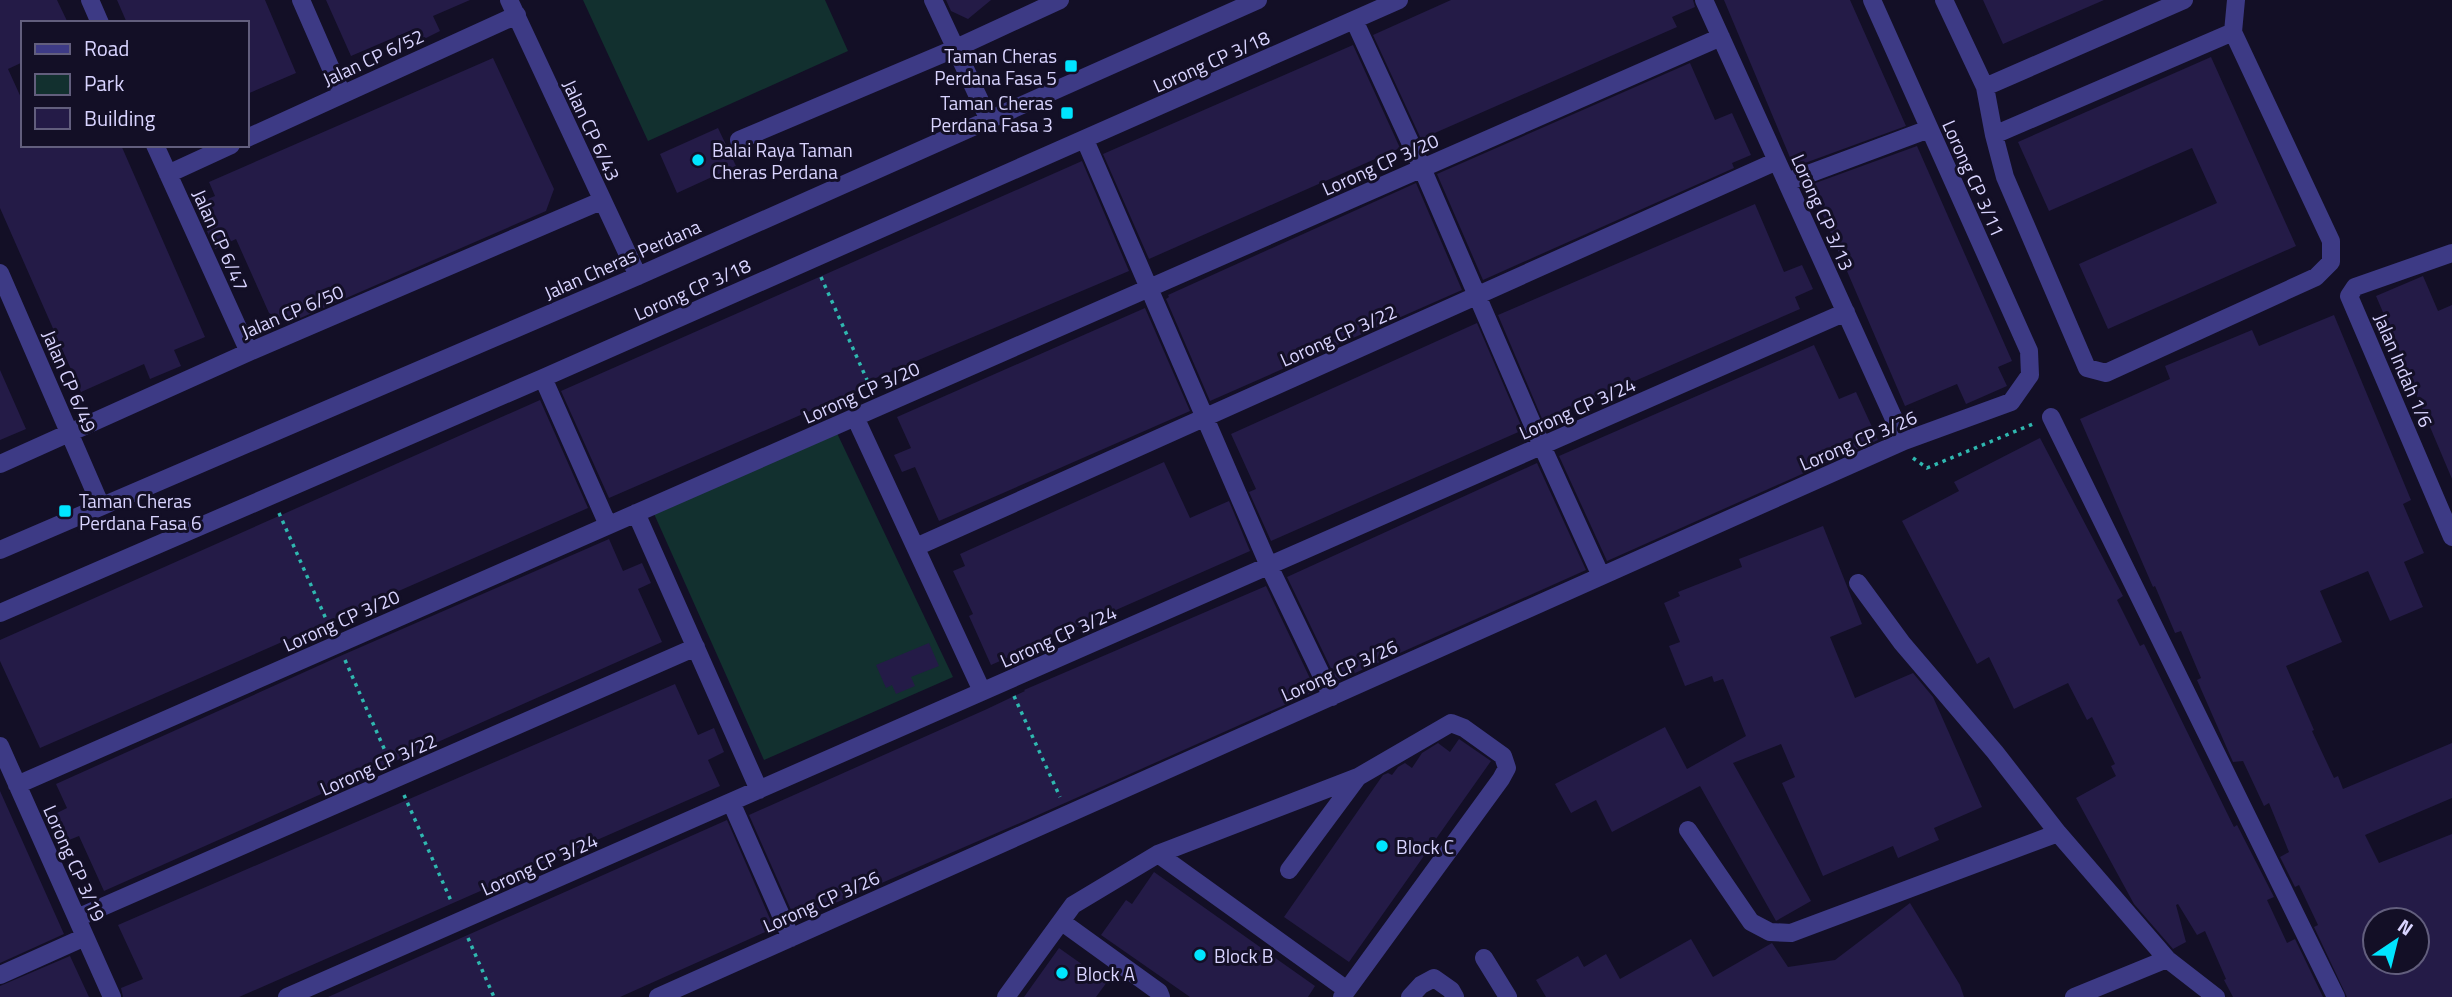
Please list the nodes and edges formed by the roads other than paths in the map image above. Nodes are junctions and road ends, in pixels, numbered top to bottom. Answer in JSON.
{"nodes":[{"id":1,"x":90,"y":0,"type":"edge"},
{"id":2,"x":301,"y":0,"type":"edge"},
{"id":3,"x":933,"y":0,"type":"edge"},
{"id":4,"x":1060,"y":0,"type":"edge"},
{"id":5,"x":1258,"y":0,"type":"edge"},
{"id":6,"x":1399,"y":0,"type":"edge"},
{"id":7,"x":1704,"y":0,"type":"edge"},
{"id":8,"x":1872,"y":0,"type":"edge"},
{"id":9,"x":1944,"y":0,"type":"edge"},
{"id":10,"x":2184,"y":0,"type":"edge"},
{"id":11,"x":2236,"y":0,"type":"edge"},
{"id":12,"x":1034,"y":6,"type":"edge"},
{"id":13,"x":513,"y":7,"type":"edge"},
{"id":14,"x":1354,"y":20,"type":"junction"},
{"id":15,"x":99,"y":21,"type":"edge"},
{"id":16,"x":2233,"y":32,"type":"junction"},
{"id":17,"x":1721,"y":37,"type":"junction"},
{"id":18,"x":954,"y":49,"type":"junction"},
{"id":19,"x":1985,"y":87,"type":"junction"},
{"id":20,"x":342,"y":94,"type":"junction"},
{"id":21,"x":989,"y":120,"type":"junction"},
{"id":22,"x":1929,"y":129,"type":"junction"},
{"id":23,"x":1994,"y":135,"type":"junction"},
{"id":24,"x":248,"y":138,"type":"edge"},
{"id":25,"x":739,"y":140,"type":"dead end"},
{"id":26,"x":1085,"y":140,"type":"junction"},
{"id":27,"x":156,"y":147,"type":"edge"},
{"id":28,"x":227,"y":147,"type":"edge"},
{"id":29,"x":1777,"y":160,"type":"junction"},
{"id":30,"x":1422,"y":168,"type":"junction"},
{"id":31,"x":168,"y":174,"type":"junction"},
{"id":32,"x":1787,"y":182,"type":"junction"},
{"id":33,"x":601,"y":201,"type":"junction"},
{"id":34,"x":2452,"y":253,"type":"edge"},
{"id":35,"x":638,"y":276,"type":"junction"},
{"id":36,"x":1,"y":279,"type":"edge"},
{"id":37,"x":1149,"y":288,"type":"junction"},
{"id":38,"x":1478,"y":295,"type":"junction"},
{"id":39,"x":1846,"y":312,"type":"junction"},
{"id":40,"x":248,"y":352,"type":"junction"},
{"id":41,"x":2030,"y":376,"type":"joint"},
{"id":42,"x":543,"y":378,"type":"junction"},
{"id":43,"x":855,"y":417,"type":"junction"},
{"id":44,"x":1206,"y":417,"type":"junction"},
{"id":45,"x":2051,"y":417,"type":"road end"},
{"id":46,"x":69,"y":432,"type":"junction"},
{"id":47,"x":1904,"y":441,"type":"junction"},
{"id":48,"x":1542,"y":446,"type":"junction"},
{"id":49,"x":0,"y":464,"type":"edge"},
{"id":50,"x":101,"y":506,"type":"junction"},
{"id":51,"x":636,"y":513,"type":"junction"},
{"id":52,"x":608,"y":525,"type":"junction"},
{"id":53,"x":2452,"y":537,"type":"edge"},
{"id":54,"x":916,"y":547,"type":"junction"},
{"id":55,"x":0,"y":550,"type":"edge"},
{"id":56,"x":1269,"y":566,"type":"junction"},
{"id":57,"x":1601,"y":576,"type":"junction"},
{"id":58,"x":1858,"y":583,"type":"dead end"},
{"id":59,"x":0,"y":613,"type":"edge"},
{"id":60,"x":696,"y":647,"type":"junction"},
{"id":61,"x":982,"y":691,"type":"junction"},
{"id":62,"x":1332,"y":697,"type":"junction"},
{"id":63,"x":0,"y":746,"type":"edge"},
{"id":64,"x":1358,"y":777,"type":"junction"},
{"id":65,"x":17,"y":785,"type":"junction"},
{"id":66,"x":759,"y":790,"type":"junction"},
{"id":67,"x":731,"y":802,"type":"junction"},
{"id":68,"x":1688,"y":830,"type":"dead end"},
{"id":69,"x":2058,"y":833,"type":"junction"},
{"id":70,"x":1158,"y":853,"type":"junction"},
{"id":71,"x":1289,"y":870,"type":"dead end"},
{"id":72,"x":76,"y":918,"type":"junction"},
{"id":73,"x":1062,"y":922,"type":"junction"},
{"id":74,"x":85,"y":937,"type":"junction"},
{"id":75,"x":791,"y":938,"type":"junction"},
{"id":76,"x":1484,"y":958,"type":"dead end"},
{"id":77,"x":2167,"y":959,"type":"junction"},
{"id":78,"x":0,"y":975,"type":"edge"},
{"id":79,"x":1344,"y":993,"type":"edge"},
{"id":80,"x":112,"y":997,"type":"edge"},
{"id":81,"x":287,"y":997,"type":"edge"},
{"id":82,"x":658,"y":997,"type":"edge"},
{"id":83,"x":1006,"y":997,"type":"edge"},
{"id":84,"x":1161,"y":997,"type":"edge"},
{"id":85,"x":1410,"y":997,"type":"edge"},
{"id":86,"x":1455,"y":997,"type":"edge"},
{"id":87,"x":1508,"y":997,"type":"edge"},
{"id":88,"x":2074,"y":997,"type":"edge"},
{"id":89,"x":2216,"y":997,"type":"edge"},
{"id":90,"x":2336,"y":997,"type":"edge"}],
"edges":[{"from":1,"to":15,"type":"street"},
{"from":2,"to":20,"type":"street"},
{"from":3,"to":18,"type":"street"},
{"from":4,"to":12,"type":"street"},
{"from":5,"to":21,"type":"street","name":"Jalan Cheras Perdana"},
{"from":6,"to":14,"type":"street","name":"Lorong CP 3/18"},
{"from":7,"to":17,"type":"street","name":"Lorong CP 3/13"},
{"from":8,"to":22,"type":"street","name":"Lorong CP 3/11"},
{"from":9,"to":19,"type":"street"},
{"from":10,"to":19,"type":"street"},
{"from":11,"to":16,"type":"street"},
{"from":12,"to":18,"type":"street"},
{"from":13,"to":20,"type":"street","name":"Jalan CP 6/52"},
{"from":13,"to":33,"type":"street","name":"Jalan CP 6/43"},
{"from":14,"to":26,"type":"street","name":"Lorong CP 3/18"},
{"from":14,"to":30,"type":"street"},
{"from":16,"to":23,"type":"street"},
{"from":16,"to":23,"type":"street"},
{"from":17,"to":29,"type":"street","name":"Lorong CP 3/13"},
{"from":17,"to":30,"type":"street","name":"Lorong CP 3/20"},
{"from":18,"to":21,"type":"street"},
{"from":18,"to":25,"type":"street"},
{"from":19,"to":23,"type":"street"},
{"from":20,"to":24,"type":"street","name":"Jalan CP 6/52"},
{"from":21,"to":35,"type":"street","name":"Jalan Cheras Perdana"},
{"from":22,"to":32,"type":"street"},
{"from":22,"to":41,"type":"street","name":"Lorong CP 3/11"},
{"from":26,"to":37,"type":"street"},
{"from":26,"to":42,"type":"street","name":"Lorong CP 3/18"},
{"from":27,"to":31,"type":"street","name":"Jalan CP 6/47"},
{"from":28,"to":31,"type":"street"},
{"from":29,"to":32,"type":"street","name":"Lorong CP 3/13"},
{"from":29,"to":38,"type":"street","name":"Lorong CP 3/22"},
{"from":30,"to":37,"type":"street","name":"Lorong CP 3/20"},
{"from":30,"to":38,"type":"street"},
{"from":31,"to":40,"type":"street","name":"Jalan CP 6/47"},
{"from":32,"to":39,"type":"street","name":"Lorong CP 3/13"},
{"from":33,"to":35,"type":"street","name":"Jalan CP 6/43"},
{"from":33,"to":40,"type":"street","name":"Jalan CP 6/50"},
{"from":34,"to":53,"type":"street","name":"Jalan Indah 1/6"},
{"from":35,"to":50,"type":"street","name":"Jalan Cheras Perdana"},
{"from":36,"to":46,"type":"street","name":"Jalan CP 6/49"},
{"from":37,"to":43,"type":"street","name":"Lorong CP 3/20"},
{"from":37,"to":44,"type":"street"},
{"from":38,"to":44,"type":"street","name":"Lorong CP 3/22"},
{"from":38,"to":48,"type":"street"},
{"from":39,"to":47,"type":"street","name":"Lorong CP 3/13"},
{"from":39,"to":48,"type":"street","name":"Lorong CP 3/24"},
{"from":40,"to":46,"type":"street","name":"Jalan CP 6/50"},
{"from":41,"to":47,"type":"street","name":"Lorong CP 3/26"},
{"from":42,"to":52,"type":"street"},
{"from":42,"to":59,"type":"street","name":"Lorong CP 3/18"},
{"from":43,"to":51,"type":"street","name":"Lorong CP 3/20"},
{"from":43,"to":54,"type":"street"},
{"from":44,"to":54,"type":"street","name":"Lorong CP 3/22"},
{"from":44,"to":56,"type":"street"},
{"from":45,"to":90,"type":"street"},
{"from":46,"to":49,"type":"street","name":"Jalan CP 6/50"},
{"from":46,"to":50,"type":"street","name":"Jalan CP 6/49"},
{"from":47,"to":57,"type":"street","name":"Lorong CP 3/26"},
{"from":48,"to":56,"type":"street","name":"Lorong CP 3/24"},
{"from":48,"to":57,"type":"street"},
{"from":50,"to":55,"type":"street","name":"Jalan Cheras Perdana"},
{"from":51,"to":52,"type":"street","name":"Lorong CP 3/20"},
{"from":51,"to":60,"type":"street"},
{"from":52,"to":65,"type":"street","name":"Lorong CP 3/20"},
{"from":54,"to":61,"type":"street"},
{"from":56,"to":61,"type":"street","name":"Lorong CP 3/24"},
{"from":56,"to":62,"type":"street"},
{"from":57,"to":62,"type":"street","name":"Lorong CP 3/26"},
{"from":58,"to":69,"type":"street"},
{"from":60,"to":66,"type":"street"},
{"from":60,"to":72,"type":"street","name":"Lorong CP 3/22"},
{"from":61,"to":66,"type":"street","name":"Lorong CP 3/24"},
{"from":62,"to":75,"type":"street","name":"Lorong CP 3/26"},
{"from":63,"to":65,"type":"street","name":"Lorong CP 3/19"},
{"from":64,"to":70,"type":"street"},
{"from":64,"to":71,"type":"street"},
{"from":64,"to":79,"type":"street"},
{"from":65,"to":72,"type":"street","name":"Lorong CP 3/19"},
{"from":66,"to":67,"type":"street","name":"Lorong CP 3/24"},
{"from":67,"to":75,"type":"street"},
{"from":67,"to":81,"type":"street","name":"Lorong CP 3/24"},
{"from":68,"to":69,"type":"street"},
{"from":69,"to":77,"type":"street"},
{"from":70,"to":73,"type":"street"},
{"from":70,"to":79,"type":"street"},
{"from":72,"to":74,"type":"street","name":"Lorong CP 3/19"},
{"from":73,"to":83,"type":"street"},
{"from":73,"to":84,"type":"street"},
{"from":74,"to":78,"type":"street"},
{"from":74,"to":80,"type":"street","name":"Lorong CP 3/19"},
{"from":75,"to":82,"type":"street","name":"Lorong CP 3/26"},
{"from":76,"to":87,"type":"street"},
{"from":77,"to":88,"type":"street"},
{"from":77,"to":89,"type":"street"},
{"from":85,"to":86,"type":"street"}]}
